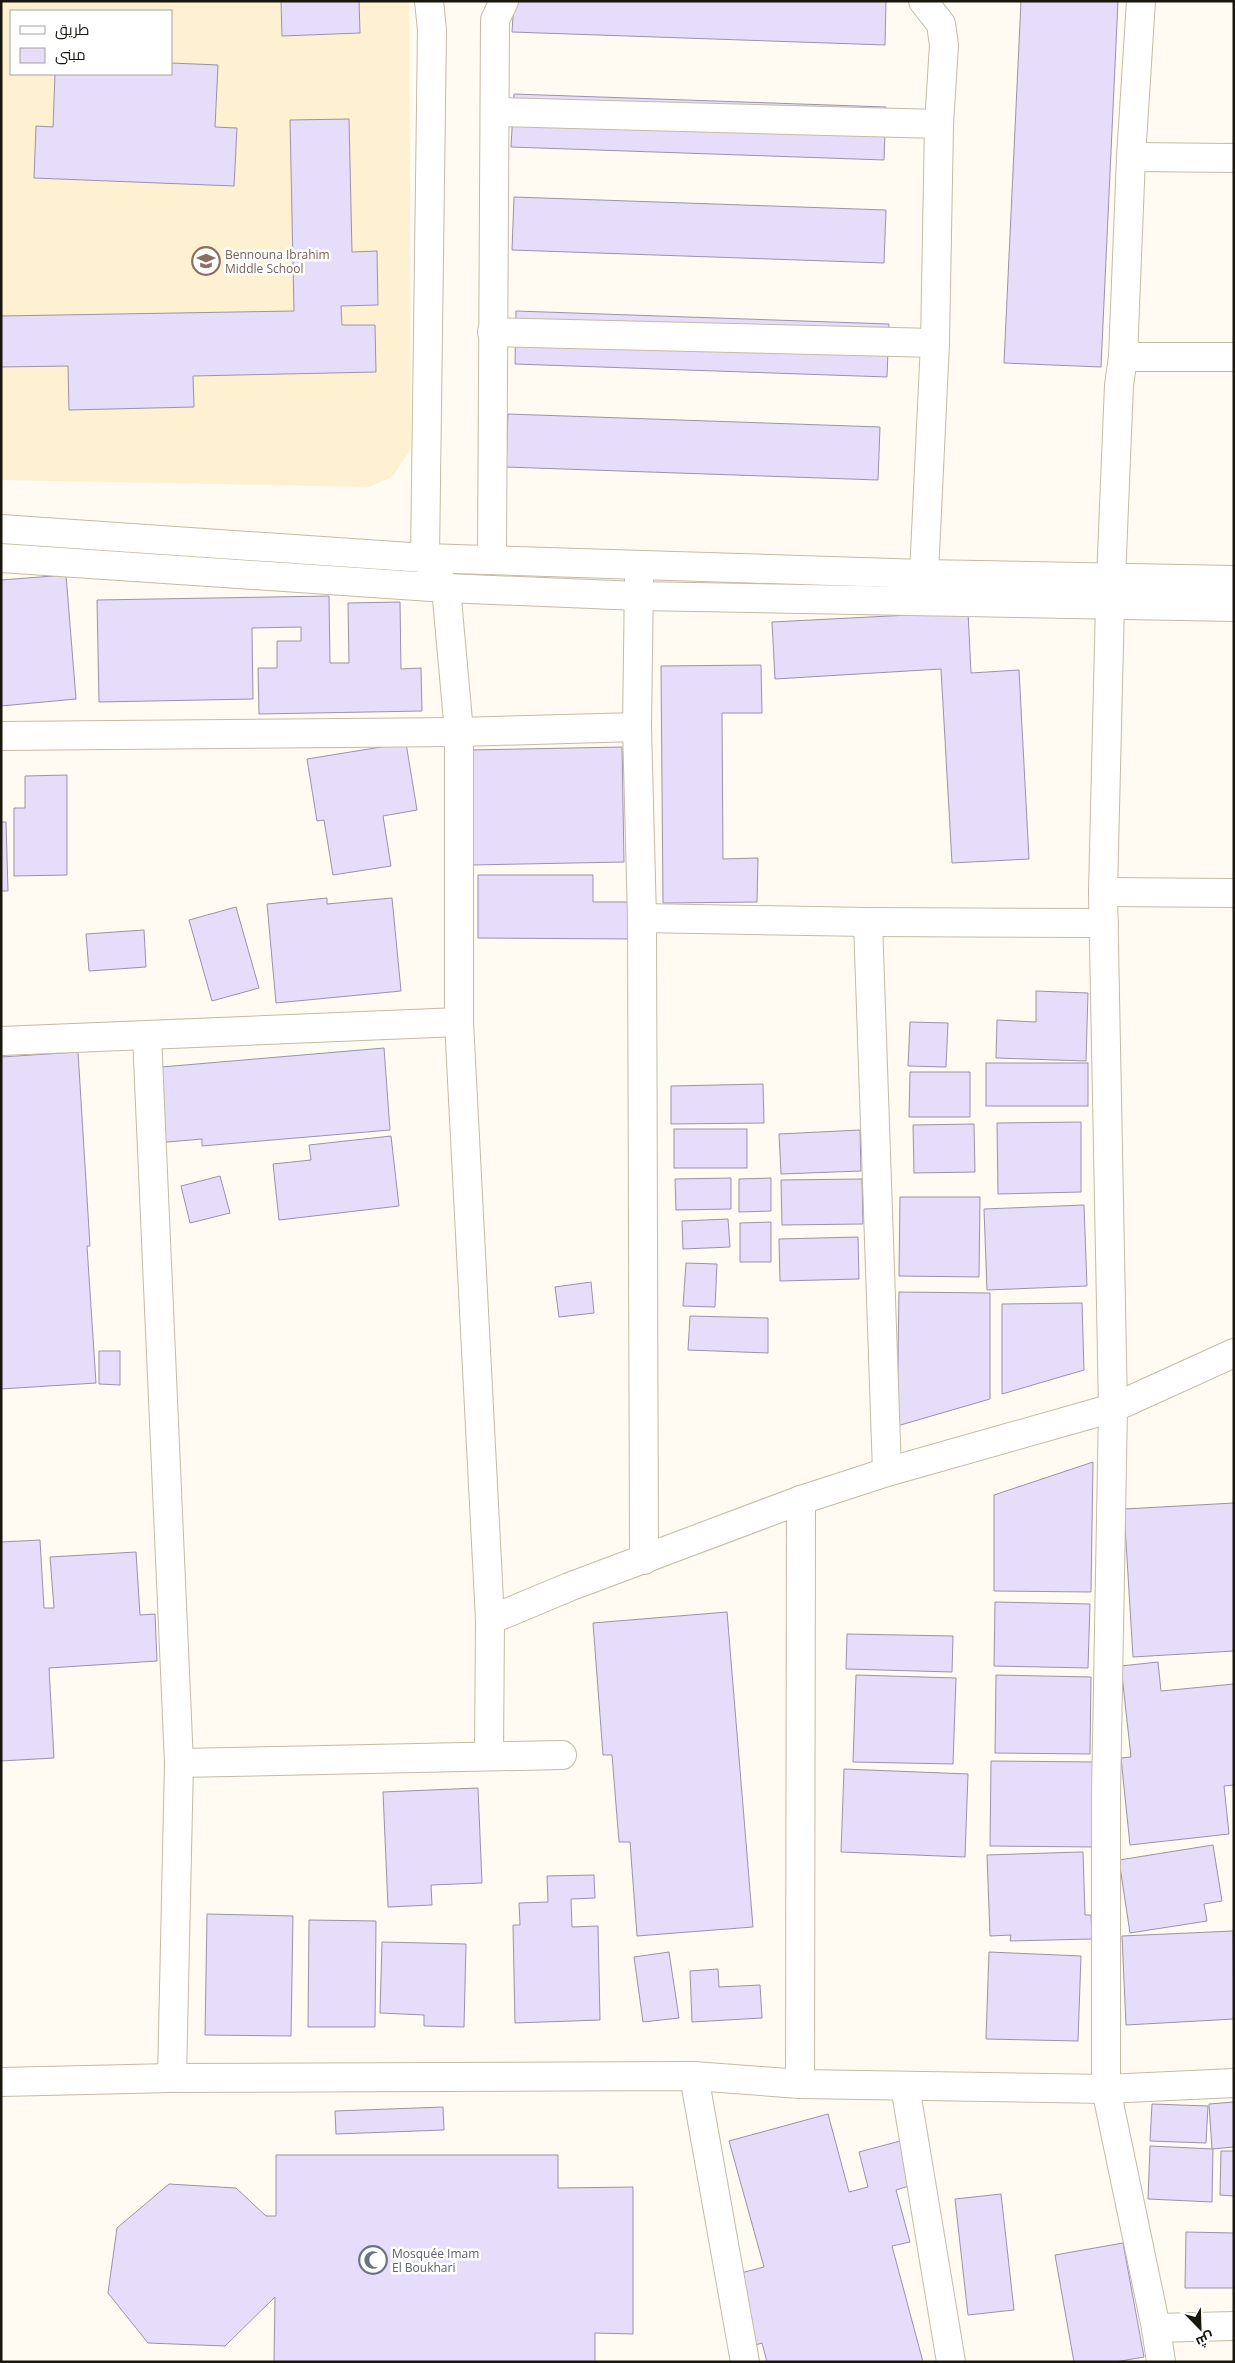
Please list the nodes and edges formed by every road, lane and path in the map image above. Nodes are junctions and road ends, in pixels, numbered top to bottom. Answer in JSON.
{"nodes":[{"id":1,"x":429,"y":1,"type":"edge"},
{"id":2,"x":504,"y":1,"type":"edge"},
{"id":3,"x":923,"y":1,"type":"edge"},
{"id":4,"x":1141,"y":1,"type":"edge"},
{"id":5,"x":496,"y":112,"type":"junction"},
{"id":6,"x":939,"y":124,"type":"junction"},
{"id":7,"x":1131,"y":157,"type":"junction"},
{"id":8,"x":1234,"y":158,"type":"edge"},
{"id":9,"x":492,"y":332,"type":"junction"},
{"id":10,"x":935,"y":344,"type":"junction"},
{"id":11,"x":1123,"y":357,"type":"junction"},
{"id":12,"x":1234,"y":357,"type":"edge"},
{"id":13,"x":1,"y":529,"type":"edge"},
{"id":14,"x":1,"y":558,"type":"edge"},
{"id":15,"x":425,"y":558,"type":"junction"},
{"id":16,"x":492,"y":559,"type":"junction"},
{"id":17,"x":640,"y":565,"type":"junction"},
{"id":18,"x":924,"y":574,"type":"junction"},
{"id":19,"x":1234,"y":580,"type":"edge"},
{"id":20,"x":446,"y":588,"type":"junction"},
{"id":21,"x":1110,"y":591,"type":"junction"},
{"id":22,"x":638,"y":596,"type":"junction"},
{"id":23,"x":1234,"y":607,"type":"edge"},
{"id":24,"x":637,"y":727,"type":"junction"},
{"id":25,"x":459,"y":732,"type":"junction"},
{"id":26,"x":1,"y":736,"type":"edge"},
{"id":27,"x":1103,"y":892,"type":"junction"},
{"id":28,"x":1234,"y":893,"type":"edge"},
{"id":29,"x":642,"y":918,"type":"junction"},
{"id":30,"x":868,"y":922,"type":"junction"},
{"id":31,"x":1104,"y":923,"type":"junction"},
{"id":32,"x":460,"y":1022,"type":"junction"},
{"id":33,"x":147,"y":1036,"type":"junction"},
{"id":34,"x":1,"y":1041,"type":"edge"},
{"id":35,"x":1234,"y":1353,"type":"edge"},
{"id":36,"x":1113,"y":1408,"type":"junction"},
{"id":37,"x":887,"y":1472,"type":"junction"},
{"id":38,"x":801,"y":1500,"type":"junction"},
{"id":39,"x":644,"y":1560,"type":"junction"},
{"id":40,"x":490,"y":1620,"type":"junction"},
{"id":41,"x":562,"y":1755,"type":"dead end"},
{"id":42,"x":489,"y":1756,"type":"junction"},
{"id":43,"x":179,"y":1763,"type":"junction"},
{"id":44,"x":694,"y":2076,"type":"junction"},
{"id":45,"x":172,"y":2078,"type":"junction"},
{"id":46,"x":1,"y":2082,"type":"edge"},
{"id":47,"x":1234,"y":2083,"type":"edge"},
{"id":48,"x":800,"y":2084,"type":"junction"},
{"id":49,"x":905,"y":2086,"type":"junction"},
{"id":50,"x":1106,"y":2089,"type":"junction"},
{"id":51,"x":1234,"y":2326,"type":"edge"},
{"id":52,"x":1156,"y":2328,"type":"junction"},
{"id":53,"x":744,"y":2362,"type":"edge"},
{"id":54,"x":951,"y":2362,"type":"edge"},
{"id":55,"x":1161,"y":2362,"type":"edge"}],
"edges":[{"from":1,"to":15,"type":"street"},
{"from":2,"to":5,"type":"street"},
{"from":3,"to":6,"type":"street"},
{"from":4,"to":7,"type":"street"},
{"from":5,"to":6,"type":"street"},
{"from":5,"to":9,"type":"street"},
{"from":6,"to":10,"type":"street"},
{"from":7,"to":8,"type":"street"},
{"from":7,"to":11,"type":"street"},
{"from":9,"to":10,"type":"street"},
{"from":9,"to":16,"type":"street"},
{"from":10,"to":18,"type":"street"},
{"from":11,"to":12,"type":"street"},
{"from":11,"to":21,"type":"street"},
{"from":13,"to":15,"type":"street"},
{"from":14,"to":20,"type":"street"},
{"from":15,"to":16,"type":"street"},
{"from":15,"to":20,"type":"street"},
{"from":16,"to":17,"type":"street"},
{"from":17,"to":18,"type":"street"},
{"from":17,"to":22,"type":"street"},
{"from":18,"to":21,"type":"street"},
{"from":19,"to":21,"type":"street"},
{"from":20,"to":22,"type":"street"},
{"from":20,"to":25,"type":"street"},
{"from":21,"to":22,"type":"street"},
{"from":21,"to":23,"type":"street"},
{"from":21,"to":27,"type":"street"},
{"from":22,"to":24,"type":"street"},
{"from":24,"to":25,"type":"street"},
{"from":24,"to":29,"type":"street"},
{"from":25,"to":26,"type":"street"},
{"from":25,"to":32,"type":"street"},
{"from":27,"to":28,"type":"street"},
{"from":27,"to":31,"type":"street"},
{"from":29,"to":30,"type":"street"},
{"from":29,"to":39,"type":"street"},
{"from":30,"to":31,"type":"street"},
{"from":30,"to":37,"type":"street"},
{"from":31,"to":36,"type":"street"},
{"from":32,"to":33,"type":"street"},
{"from":32,"to":40,"type":"street"},
{"from":33,"to":34,"type":"street"},
{"from":33,"to":43,"type":"street"},
{"from":35,"to":36,"type":"street"},
{"from":36,"to":37,"type":"street"},
{"from":36,"to":50,"type":"street"},
{"from":37,"to":38,"type":"street"},
{"from":38,"to":39,"type":"street"},
{"from":38,"to":48,"type":"street"},
{"from":39,"to":40,"type":"street"},
{"from":40,"to":42,"type":"street"},
{"from":41,"to":42,"type":"street"},
{"from":42,"to":43,"type":"street"},
{"from":43,"to":45,"type":"street"},
{"from":44,"to":45,"type":"street"},
{"from":44,"to":48,"type":"street"},
{"from":44,"to":53,"type":"street"},
{"from":45,"to":46,"type":"street"},
{"from":47,"to":50,"type":"street"},
{"from":48,"to":49,"type":"street"},
{"from":49,"to":50,"type":"street"},
{"from":49,"to":54,"type":"street"},
{"from":50,"to":52,"type":"street"},
{"from":51,"to":52,"type":"street"},
{"from":52,"to":55,"type":"street"}]}
